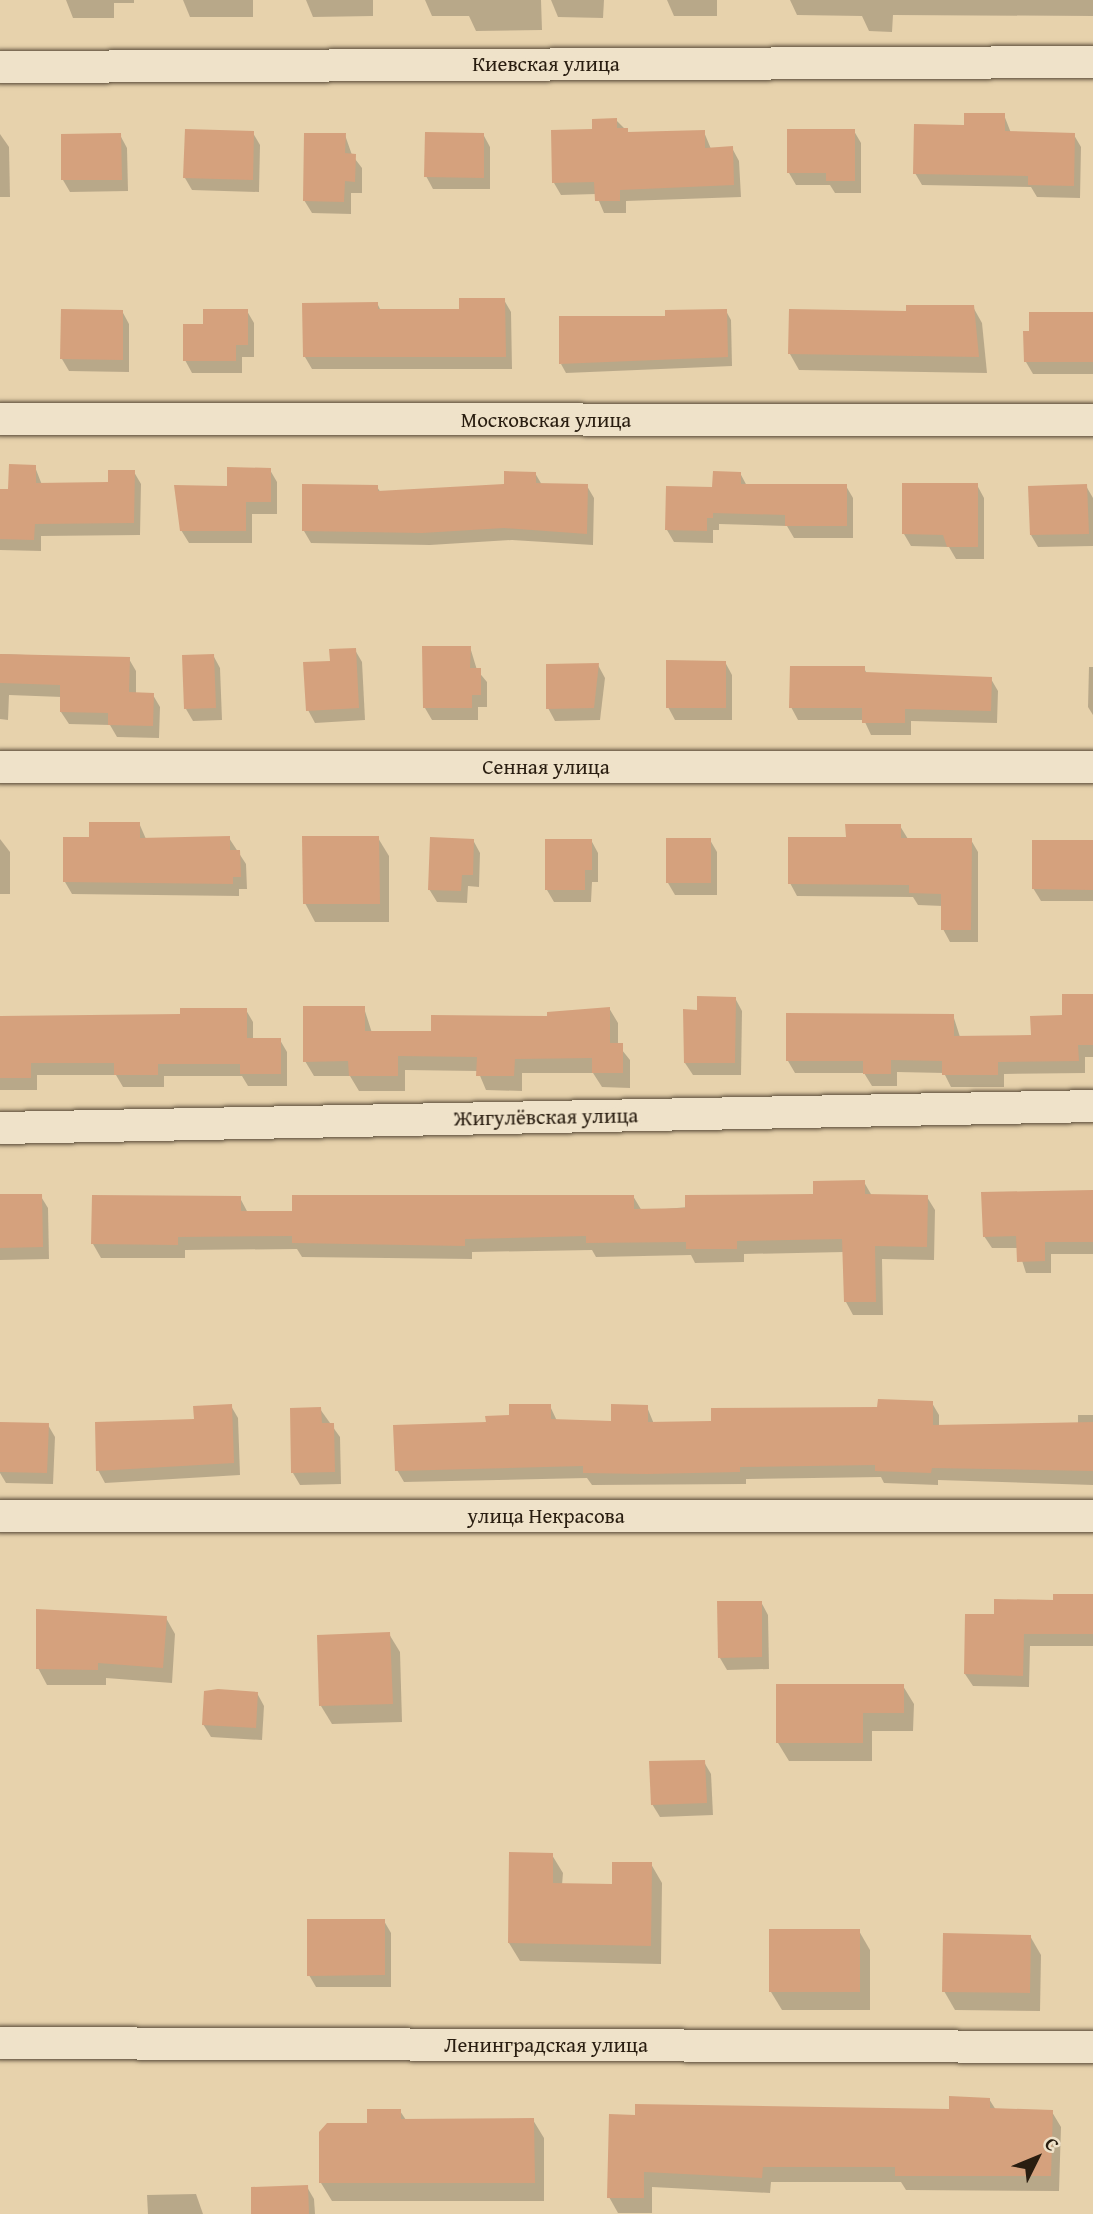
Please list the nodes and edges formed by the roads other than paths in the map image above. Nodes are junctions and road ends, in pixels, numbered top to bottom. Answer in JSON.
{"nodes":[{"id":1,"x":1093,"y":62,"type":"edge"},
{"id":2,"x":0,"y":66,"type":"edge"},
{"id":3,"x":0,"y":419,"type":"edge"},
{"id":4,"x":1093,"y":420,"type":"edge"},
{"id":5,"x":0,"y":767,"type":"edge"},
{"id":6,"x":1093,"y":768,"type":"edge"},
{"id":7,"x":1093,"y":1106,"type":"edge"},
{"id":8,"x":0,"y":1128,"type":"edge"},
{"id":9,"x":0,"y":1516,"type":"edge"},
{"id":10,"x":1093,"y":1516,"type":"edge"},
{"id":11,"x":0,"y":2043,"type":"edge"},
{"id":12,"x":1093,"y":2047,"type":"edge"}],
"edges":[{"from":1,"to":2,"type":"street","name":"Киевская улица"},
{"from":3,"to":4,"type":"street","name":"Московская улица"},
{"from":5,"to":6,"type":"street","name":"Сенная улица"},
{"from":7,"to":8,"type":"street","name":"Жигулёвская улица"},
{"from":9,"to":10,"type":"street","name":"улица Некрасова"},
{"from":11,"to":12,"type":"street","name":"Ленинградская улица"}]}
